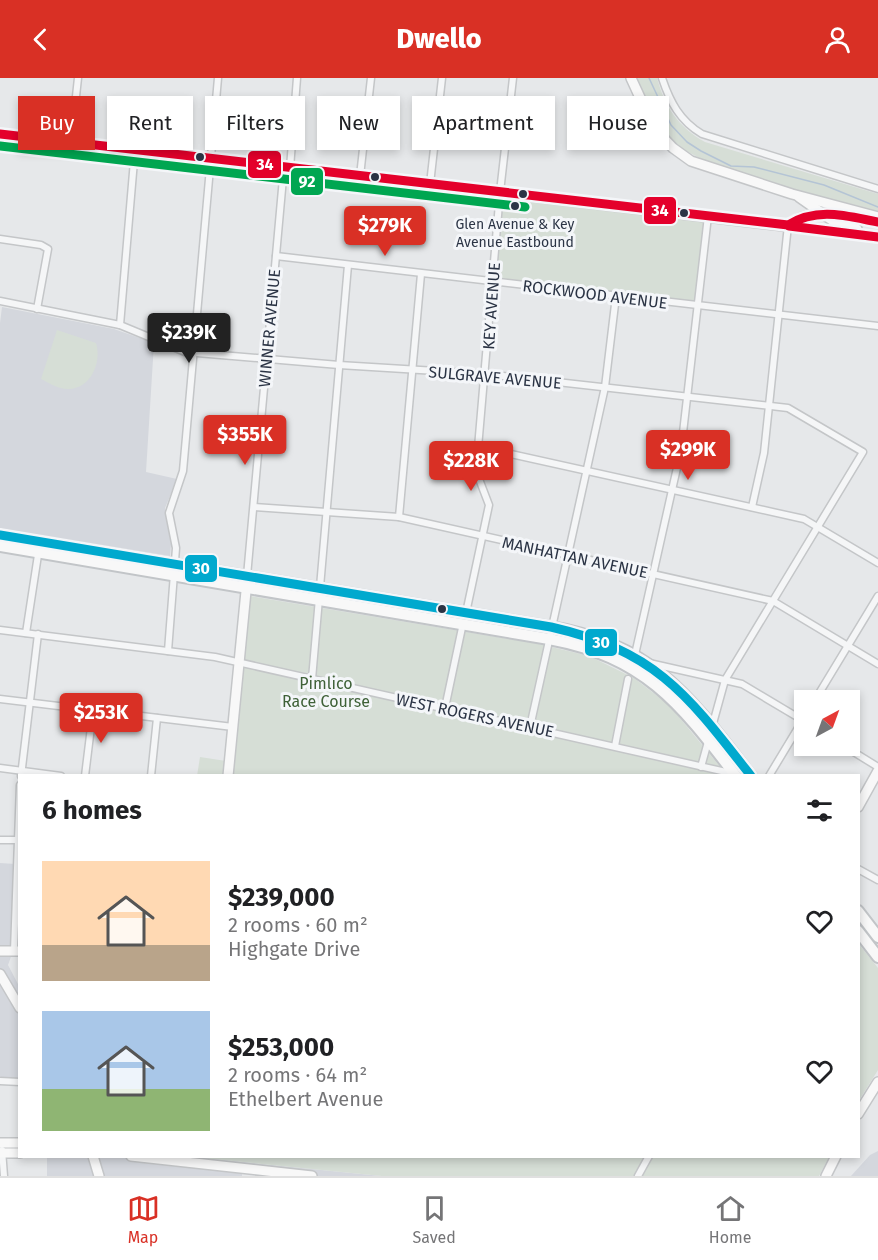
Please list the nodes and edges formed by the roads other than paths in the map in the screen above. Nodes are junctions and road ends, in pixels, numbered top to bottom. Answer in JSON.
{"nodes":[{"id":1,"x":78,"y":78,"type":"edge"},
{"id":2,"x":218,"y":78,"type":"edge"},
{"id":3,"x":297,"y":78,"type":"edge"},
{"id":4,"x":371,"y":78,"type":"edge"},
{"id":5,"x":442,"y":78,"type":"edge"},
{"id":6,"x":513,"y":78,"type":"edge"},
{"id":7,"x":631,"y":78,"type":"edge"},
{"id":8,"x":662,"y":78,"type":"edge"},
{"id":9,"x":76,"y":96,"type":"edge"},
{"id":10,"x":0,"y":134,"type":"edge"},
{"id":11,"x":18,"y":136,"type":"edge"},
{"id":12,"x":135,"y":150,"type":"edge"},
{"id":13,"x":142,"y":150,"type":"edge"},
{"id":14,"x":210,"y":159,"type":"junction"},
{"id":15,"x":287,"y":167,"type":"junction"},
{"id":16,"x":360,"y":176,"type":"junction"},
{"id":17,"x":430,"y":184,"type":"junction"},
{"id":18,"x":878,"y":189,"type":"edge"},
{"id":19,"x":500,"y":192,"type":"junction"},
{"id":20,"x":792,"y":194,"type":"junction"},
{"id":21,"x":821,"y":213,"type":"junction"},
{"id":22,"x":708,"y":216,"type":"junction"},
{"id":23,"x":878,"y":217,"type":"edge"},
{"id":24,"x":878,"y":222,"type":"edge"},
{"id":25,"x":788,"y":225,"type":"junction"},
{"id":26,"x":878,"y":235,"type":"edge"},
{"id":27,"x":0,"y":239,"type":"edge"},
{"id":28,"x":276,"y":256,"type":"junction"},
{"id":29,"x":348,"y":265,"type":"junction"},
{"id":30,"x":421,"y":274,"type":"junction"},
{"id":31,"x":492,"y":282,"type":"junction"},
{"id":32,"x":616,"y":296,"type":"junction"},
{"id":33,"x":0,"y":301,"type":"edge"},
{"id":34,"x":698,"y":305,"type":"junction"},
{"id":35,"x":37,"y":309,"type":"junction"},
{"id":36,"x":779,"y":314,"type":"junction"},
{"id":37,"x":120,"y":325,"type":"junction"},
{"id":38,"x":878,"y":326,"type":"edge"},
{"id":39,"x":193,"y":352,"type":"junction"},
{"id":40,"x":266,"y":359,"type":"junction"},
{"id":41,"x":339,"y":365,"type":"junction"},
{"id":42,"x":412,"y":369,"type":"junction"},
{"id":43,"x":485,"y":374,"type":"junction"},
{"id":44,"x":605,"y":387,"type":"junction"},
{"id":45,"x":688,"y":396,"type":"junction"},
{"id":46,"x":769,"y":405,"type":"junction"},
{"id":47,"x":479,"y":447,"type":"junction"},
{"id":48,"x":587,"y":470,"type":"junction"},
{"id":49,"x":672,"y":489,"type":"junction"},
{"id":50,"x":254,"y":507,"type":"junction"},
{"id":51,"x":752,"y":507,"type":"junction"},
{"id":52,"x":326,"y":513,"type":"junction"},
{"id":53,"x":399,"y":518,"type":"junction"},
{"id":54,"x":818,"y":526,"type":"junction"},
{"id":55,"x":0,"y":535,"type":"edge"},
{"id":56,"x":482,"y":536,"type":"junction"},
{"id":57,"x":0,"y":546,"type":"edge"},
{"id":58,"x":39,"y":547,"type":"junction"},
{"id":59,"x":568,"y":555,"type":"junction"},
{"id":60,"x":878,"y":563,"type":"edge"},
{"id":61,"x":176,"y":564,"type":"junction"},
{"id":62,"x":654,"y":574,"type":"junction"},
{"id":63,"x":174,"y":576,"type":"junction"},
{"id":64,"x":247,"y":576,"type":"junction"},
{"id":65,"x":320,"y":588,"type":"junction"},
{"id":66,"x":247,"y":589,"type":"junction"},
{"id":67,"x":878,"y":596,"type":"edge"},
{"id":68,"x":319,"y":601,"type":"junction"},
{"id":69,"x":773,"y":602,"type":"junction"},
{"id":70,"x":466,"y":613,"type":"junction"},
{"id":71,"x":463,"y":625,"type":"junction"},
{"id":72,"x":551,"y":627,"type":"junction"},
{"id":73,"x":0,"y":630,"type":"edge"},
{"id":74,"x":26,"y":633,"type":"junction"},
{"id":75,"x":38,"y":634,"type":"junction"},
{"id":76,"x":549,"y":639,"type":"junction"},
{"id":77,"x":848,"y":646,"type":"junction"},
{"id":78,"x":168,"y":651,"type":"junction"},
{"id":79,"x":635,"y":655,"type":"junction"},
{"id":80,"x":240,"y":663,"type":"junction"},
{"id":81,"x":648,"y":663,"type":"junction"},
{"id":82,"x":878,"y":664,"type":"edge"},
{"id":83,"x":632,"y":668,"type":"junction"},
{"id":84,"x":312,"y":678,"type":"junction"},
{"id":85,"x":628,"y":679,"type":"dead end"},
{"id":86,"x":725,"y":680,"type":"junction"},
{"id":87,"x":821,"y":690,"type":"edge"},
{"id":88,"x":0,"y":699,"type":"edge"},
{"id":89,"x":29,"y":702,"type":"junction"},
{"id":90,"x":444,"y":708,"type":"junction"},
{"id":91,"x":93,"y":711,"type":"junction"},
{"id":92,"x":794,"y":714,"type":"edge"},
{"id":93,"x":157,"y":718,"type":"junction"},
{"id":94,"x":711,"y":724,"type":"junction"},
{"id":95,"x":233,"y":727,"type":"junction"},
{"id":96,"x":530,"y":727,"type":"junction"},
{"id":97,"x":794,"y":736,"type":"edge"},
{"id":98,"x":708,"y":739,"type":"junction"},
{"id":99,"x":615,"y":746,"type":"junction"},
{"id":100,"x":859,"y":756,"type":"edge"},
{"id":101,"x":701,"y":767,"type":"junction"},
{"id":102,"x":0,"y":768,"type":"edge"},
{"id":103,"x":878,"y":769,"type":"edge"},
{"id":104,"x":21,"y":773,"type":"edge"},
{"id":105,"x":85,"y":774,"type":"edge"},
{"id":106,"x":150,"y":774,"type":"edge"},
{"id":107,"x":228,"y":774,"type":"edge"},
{"id":108,"x":732,"y":774,"type":"edge"},
{"id":109,"x":735,"y":774,"type":"edge"},
{"id":110,"x":750,"y":774,"type":"edge"},
{"id":111,"x":770,"y":774,"type":"edge"},
{"id":112,"x":878,"y":783,"type":"edge"},
{"id":113,"x":869,"y":790,"type":"junction"},
{"id":114,"x":860,"y":804,"type":"edge"},
{"id":115,"x":18,"y":812,"type":"edge"},
{"id":116,"x":0,"y":840,"type":"edge"},
{"id":117,"x":16,"y":840,"type":"junction"},
{"id":118,"x":860,"y":869,"type":"edge"},
{"id":119,"x":878,"y":880,"type":"edge"},
{"id":120,"x":860,"y":914,"type":"edge"},
{"id":121,"x":860,"y":934,"type":"edge"},
{"id":122,"x":878,"y":937,"type":"edge"},
{"id":123,"x":0,"y":951,"type":"edge"},
{"id":124,"x":17,"y":951,"type":"edge"},
{"id":125,"x":878,"y":957,"type":"edge"},
{"id":126,"x":0,"y":974,"type":"edge"},
{"id":127,"x":18,"y":1005,"type":"edge"},
{"id":128,"x":0,"y":1081,"type":"edge"},
{"id":129,"x":18,"y":1082,"type":"edge"},
{"id":130,"x":878,"y":1082,"type":"edge"},
{"id":131,"x":860,"y":1111,"type":"edge"},
{"id":132,"x":1,"y":1143,"type":"edge"},
{"id":133,"x":18,"y":1143,"type":"edge"},
{"id":134,"x":1,"y":1153,"type":"edge"},
{"id":135,"x":18,"y":1153,"type":"edge"},
{"id":136,"x":94,"y":1158,"type":"edge"},
{"id":137,"x":144,"y":1158,"type":"edge"},
{"id":138,"x":649,"y":1158,"type":"edge"},
{"id":139,"x":835,"y":1158,"type":"edge"},
{"id":140,"x":243,"y":1173,"type":"edge"},
{"id":141,"x":4,"y":1176,"type":"edge"},
{"id":142,"x":99,"y":1176,"type":"edge"},
{"id":143,"x":312,"y":1176,"type":"edge"},
{"id":144,"x":638,"y":1176,"type":"edge"},
{"id":145,"x":826,"y":1176,"type":"edge"}],
"edges":[{"from":1,"to":9,"type":"street"},
{"from":2,"to":14,"type":"street"},
{"from":3,"to":15,"type":"street","name":"WINNER AVENUE"},
{"from":4,"to":16,"type":"street"},
{"from":5,"to":17,"type":"street"},
{"from":6,"to":19,"type":"street","name":"KEY AVENUE"},
{"from":7,"to":20,"type":"street"},
{"from":8,"to":18,"type":"street"},
{"from":10,"to":11,"type":"street"},
{"from":12,"to":37,"type":"street"},
{"from":13,"to":14,"type":"street"},
{"from":14,"to":15,"type":"street"},
{"from":14,"to":39,"type":"street"},
{"from":15,"to":16,"type":"street"},
{"from":15,"to":28,"type":"street","name":"WINNER AVENUE"},
{"from":16,"to":17,"type":"street"},
{"from":17,"to":19,"type":"street"},
{"from":19,"to":22,"type":"street"},
{"from":19,"to":31,"type":"street","name":"KEY AVENUE"},
{"from":20,"to":21,"type":"street"},
{"from":20,"to":23,"type":"street"},
{"from":21,"to":24,"type":"street"},
{"from":21,"to":25,"type":"street"},
{"from":21,"to":26,"type":"street"},
{"from":22,"to":25,"type":"street"},
{"from":22,"to":34,"type":"street"},
{"from":25,"to":26,"type":"street"},
{"from":25,"to":36,"type":"street"},
{"from":27,"to":35,"type":"street"},
{"from":28,"to":29,"type":"street","name":"ROCKWOOD AVENUE"},
{"from":28,"to":40,"type":"street","name":"WINNER AVENUE"},
{"from":29,"to":30,"type":"street","name":"ROCKWOOD AVENUE"},
{"from":29,"to":41,"type":"street"},
{"from":30,"to":31,"type":"street","name":"ROCKWOOD AVENUE"},
{"from":30,"to":42,"type":"street"},
{"from":31,"to":32,"type":"street","name":"ROCKWOOD AVENUE"},
{"from":31,"to":43,"type":"street","name":"KEY AVENUE"},
{"from":32,"to":34,"type":"street","name":"ROCKWOOD AVENUE"},
{"from":32,"to":44,"type":"street"},
{"from":33,"to":35,"type":"street","name":"SULGRAVE AVENUE"},
{"from":34,"to":36,"type":"street","name":"ROCKWOOD AVENUE"},
{"from":34,"to":45,"type":"street"},
{"from":35,"to":37,"type":"street","name":"SULGRAVE AVENUE"},
{"from":36,"to":38,"type":"street","name":"ROCKWOOD AVENUE"},
{"from":36,"to":46,"type":"street"},
{"from":37,"to":39,"type":"street","name":"SULGRAVE AVENUE"},
{"from":39,"to":40,"type":"street","name":"SULGRAVE AVENUE"},
{"from":39,"to":61,"type":"street"},
{"from":40,"to":41,"type":"street","name":"SULGRAVE AVENUE"},
{"from":40,"to":50,"type":"street","name":"WINNER AVENUE"},
{"from":41,"to":42,"type":"street","name":"SULGRAVE AVENUE"},
{"from":41,"to":52,"type":"street"},
{"from":42,"to":43,"type":"street","name":"SULGRAVE AVENUE"},
{"from":42,"to":53,"type":"street"},
{"from":43,"to":44,"type":"street","name":"SULGRAVE AVENUE"},
{"from":43,"to":47,"type":"street","name":"KEY AVENUE"},
{"from":44,"to":45,"type":"street","name":"SULGRAVE AVENUE"},
{"from":44,"to":48,"type":"street"},
{"from":45,"to":46,"type":"street","name":"SULGRAVE AVENUE"},
{"from":45,"to":49,"type":"street"},
{"from":46,"to":51,"type":"street"},
{"from":46,"to":54,"type":"street","name":"SULGRAVE AVENUE"},
{"from":47,"to":48,"type":"street"},
{"from":47,"to":56,"type":"street","name":"KEY AVENUE"},
{"from":48,"to":49,"type":"street"},
{"from":48,"to":59,"type":"street"},
{"from":49,"to":51,"type":"street"},
{"from":49,"to":62,"type":"street"},
{"from":50,"to":52,"type":"street","name":"MANHATTAN AVENUE"},
{"from":50,"to":64,"type":"street","name":"WINNER AVENUE"},
{"from":51,"to":54,"type":"street"},
{"from":52,"to":53,"type":"street","name":"MANHATTAN AVENUE"},
{"from":52,"to":65,"type":"street"},
{"from":53,"to":56,"type":"street","name":"MANHATTAN AVENUE"},
{"from":54,"to":60,"type":"street"},
{"from":54,"to":69,"type":"street"},
{"from":55,"to":58,"type":"main road"},
{"from":56,"to":59,"type":"street","name":"MANHATTAN AVENUE"},
{"from":56,"to":70,"type":"street","name":"KEY AVENUE"},
{"from":57,"to":58,"type":"main road"},
{"from":58,"to":61,"type":"main road"},
{"from":58,"to":63,"type":"main road"},
{"from":58,"to":74,"type":"street"},
{"from":59,"to":62,"type":"street","name":"MANHATTAN AVENUE"},
{"from":59,"to":72,"type":"street"},
{"from":61,"to":63,"type":"street"},
{"from":61,"to":64,"type":"main road"},
{"from":62,"to":69,"type":"street","name":"MANHATTAN AVENUE"},
{"from":62,"to":79,"type":"street"},
{"from":63,"to":66,"type":"main road"},
{"from":63,"to":78,"type":"street"},
{"from":64,"to":65,"type":"main road"},
{"from":64,"to":66,"type":"street","name":"WINNER AVENUE"},
{"from":65,"to":68,"type":"street"},
{"from":65,"to":70,"type":"main road"},
{"from":66,"to":68,"type":"main road"},
{"from":66,"to":80,"type":"street","name":"WINNER AVENUE"},
{"from":67,"to":77,"type":"street"},
{"from":68,"to":71,"type":"main road"},
{"from":68,"to":84,"type":"street"},
{"from":69,"to":77,"type":"street","name":"MANHATTAN AVENUE"},
{"from":69,"to":86,"type":"street"},
{"from":70,"to":71,"type":"street","name":"KEY AVENUE"},
{"from":70,"to":72,"type":"main road"},
{"from":71,"to":76,"type":"main road"},
{"from":71,"to":90,"type":"street","name":"KEY AVENUE"},
{"from":72,"to":76,"type":"street"},
{"from":72,"to":79,"type":"main road"},
{"from":73,"to":74,"type":"street","name":"WEST ROGERS AVENUE"},
{"from":74,"to":75,"type":"street","name":"WEST ROGERS AVENUE"},
{"from":75,"to":78,"type":"street","name":"WEST ROGERS AVENUE"},
{"from":75,"to":89,"type":"street"},
{"from":76,"to":83,"type":"main road"},
{"from":76,"to":96,"type":"street"},
{"from":77,"to":82,"type":"street","name":"MANHATTAN AVENUE"},
{"from":77,"to":87,"type":"street"},
{"from":78,"to":80,"type":"street","name":"WEST ROGERS AVENUE"},
{"from":79,"to":81,"type":"main road"},
{"from":79,"to":83,"type":"street"},
{"from":80,"to":84,"type":"street","name":"WEST ROGERS AVENUE"},
{"from":80,"to":95,"type":"street","name":"WINNER AVENUE"},
{"from":81,"to":86,"type":"street"},
{"from":81,"to":94,"type":"main road"},
{"from":83,"to":98,"type":"main road"},
{"from":84,"to":90,"type":"street","name":"WEST ROGERS AVENUE"},
{"from":85,"to":99,"type":"street"},
{"from":86,"to":92,"type":"street"},
{"from":86,"to":94,"type":"street"},
{"from":88,"to":89,"type":"street"},
{"from":89,"to":91,"type":"street"},
{"from":89,"to":104,"type":"street"},
{"from":90,"to":96,"type":"street","name":"WEST ROGERS AVENUE"},
{"from":91,"to":93,"type":"street"},
{"from":91,"to":105,"type":"street"},
{"from":93,"to":95,"type":"street"},
{"from":93,"to":106,"type":"street"},
{"from":94,"to":98,"type":"street"},
{"from":94,"to":110,"type":"main road"},
{"from":95,"to":107,"type":"street","name":"WINNER AVENUE"},
{"from":96,"to":99,"type":"street","name":"WEST ROGERS AVENUE"},
{"from":97,"to":111,"type":"street"},
{"from":98,"to":101,"type":"street"},
{"from":98,"to":109,"type":"main road"},
{"from":99,"to":101,"type":"street","name":"WEST ROGERS AVENUE"},
{"from":100,"to":103,"type":"street"},
{"from":101,"to":108,"type":"street","name":"WEST ROGERS AVENUE"},
{"from":102,"to":104,"type":"street"},
{"from":103,"to":113,"type":"street"},
{"from":112,"to":113,"type":"street"},
{"from":113,"to":114,"type":"street"},
{"from":115,"to":117,"type":"street"},
{"from":116,"to":117,"type":"street"},
{"from":117,"to":124,"type":"street"},
{"from":118,"to":119,"type":"street"},
{"from":120,"to":122,"type":"main road"},
{"from":121,"to":125,"type":"main road"},
{"from":123,"to":124,"type":"street"},
{"from":126,"to":127,"type":"street"},
{"from":128,"to":129,"type":"street"},
{"from":130,"to":131,"type":"street"},
{"from":132,"to":133,"type":"street"},
{"from":132,"to":134,"type":"street"},
{"from":134,"to":135,"type":"street"},
{"from":134,"to":141,"type":"street"},
{"from":136,"to":142,"type":"street"},
{"from":137,"to":140,"type":"street"},
{"from":138,"to":144,"type":"street"},
{"from":139,"to":145,"type":"street"},
{"from":140,"to":143,"type":"street"}]}
